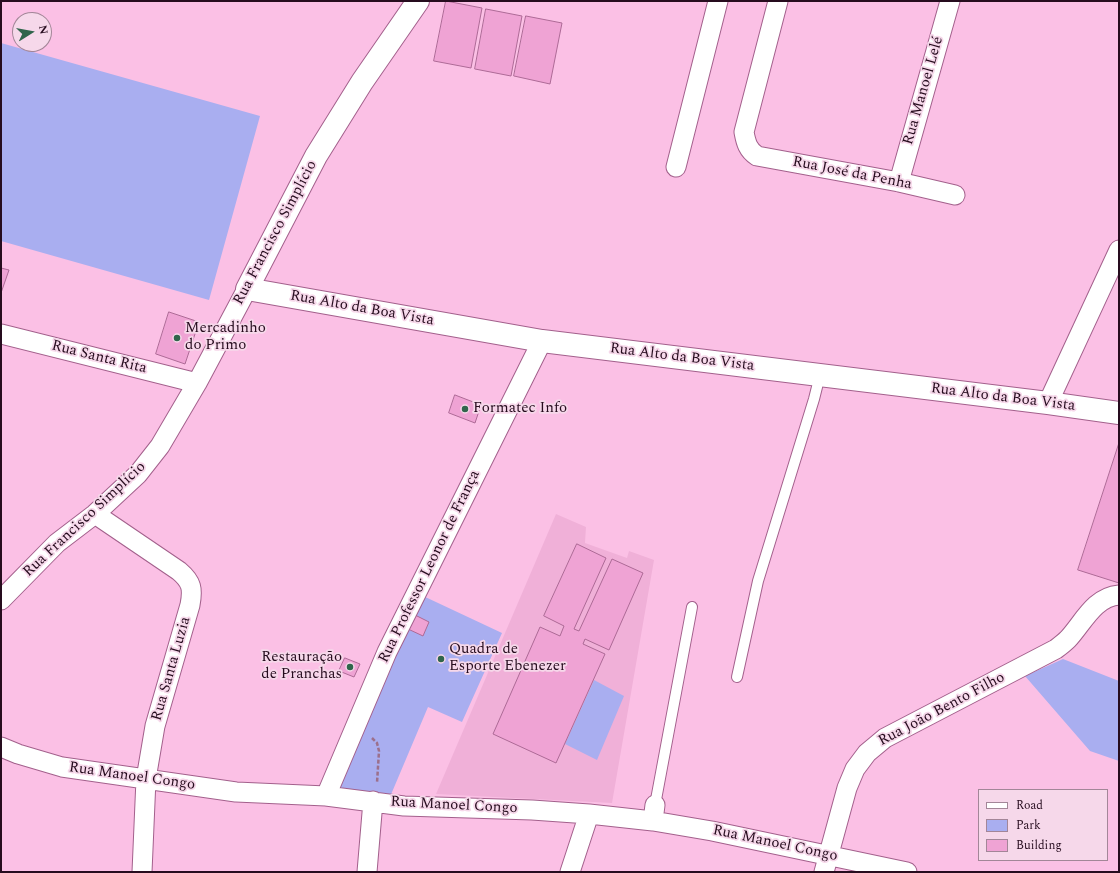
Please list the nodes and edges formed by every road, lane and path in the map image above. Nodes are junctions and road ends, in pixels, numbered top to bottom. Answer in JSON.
{"nodes":[{"id":1,"x":418,"y":1,"type":"edge"},
{"id":2,"x":718,"y":1,"type":"edge"},
{"id":3,"x":778,"y":1,"type":"edge"},
{"id":4,"x":950,"y":1,"type":"edge"},
{"id":5,"x":676,"y":167,"type":"dead end"},
{"id":6,"x":899,"y":182,"type":"junction"},
{"id":7,"x":955,"y":196,"type":"dead end"},
{"id":8,"x":1119,"y":250,"type":"edge"},
{"id":9,"x":247,"y":289,"type":"junction"},
{"id":10,"x":1,"y":334,"type":"edge"},
{"id":11,"x":542,"y":341,"type":"junction"},
{"id":12,"x":820,"y":375,"type":"junction"},
{"id":13,"x":197,"y":383,"type":"junction"},
{"id":14,"x":1048,"y":403,"type":"junction"},
{"id":15,"x":1119,"y":413,"type":"edge"},
{"id":16,"x":96,"y":514,"type":"junction"},
{"id":17,"x":1119,"y":595,"type":"edge"},
{"id":18,"x":1,"y":600,"type":"edge"},
{"id":19,"x":692,"y":607,"type":"dead end"},
{"id":20,"x":737,"y":677,"type":"dead end"},
{"id":21,"x":356,"y":726,"type":"junction"},
{"id":22,"x":1,"y":747,"type":"edge"},
{"id":23,"x":146,"y":780,"type":"junction"},
{"id":24,"x":326,"y":796,"type":"junction"},
{"id":25,"x":373,"y":801,"type":"junction"},
{"id":26,"x":404,"y":806,"type":"junction"},
{"id":27,"x":654,"y":813,"type":"junction"},
{"id":28,"x":589,"y":814,"type":"junction"},
{"id":29,"x":827,"y":864,"type":"edge"},
{"id":30,"x":142,"y":872,"type":"edge"},
{"id":31,"x":367,"y":872,"type":"edge"},
{"id":32,"x":570,"y":872,"type":"edge"},
{"id":33,"x":907,"y":872,"type":"edge"}],
"edges":[{"from":1,"to":9,"type":"street","name":"Rua Francisco Simplício"},
{"from":2,"to":5,"type":"street"},
{"from":3,"to":6,"type":"street","name":"Rua José da Penha"},
{"from":4,"to":6,"type":"street","name":"Rua Manoel Lelé"},
{"from":6,"to":7,"type":"street","name":"Rua José da Penha"},
{"from":8,"to":14,"type":"street"},
{"from":9,"to":11,"type":"street","name":"Rua Alto da Boa Vista"},
{"from":9,"to":13,"type":"street","name":"Rua Francisco Simplício"},
{"from":10,"to":13,"type":"street","name":"Rua Santa Rita"},
{"from":11,"to":12,"type":"street","name":"Rua Alto da Boa Vista"},
{"from":11,"to":21,"type":"street","name":"Rua Professor Leonor de França"},
{"from":12,"to":14,"type":"street","name":"Rua Alto da Boa Vista"},
{"from":12,"to":20,"type":"lane"},
{"from":13,"to":16,"type":"street","name":"Rua Francisco Simplício"},
{"from":14,"to":15,"type":"street","name":"Rua Alto da Boa Vista"},
{"from":16,"to":18,"type":"street","name":"Rua Francisco Simplício"},
{"from":16,"to":23,"type":"street","name":"Rua Santa Luzia"},
{"from":17,"to":29,"type":"street","name":"Rua João Bento Filho"},
{"from":19,"to":27,"type":"lane"},
{"from":21,"to":24,"type":"street","name":"Rua Professor Leonor de França"},
{"from":21,"to":26,"type":"path"},
{"from":22,"to":23,"type":"street","name":"Rua Manoel Congo"},
{"from":23,"to":24,"type":"street","name":"Rua Manoel Congo"},
{"from":23,"to":30,"type":"street","name":"Rua Santa Luzia"},
{"from":24,"to":25,"type":"street","name":"Rua Manoel Congo"},
{"from":25,"to":26,"type":"street","name":"Rua Manoel Congo"},
{"from":25,"to":31,"type":"street"},
{"from":26,"to":28,"type":"street","name":"Rua Manoel Congo"},
{"from":27,"to":28,"type":"street","name":"Rua Manoel Congo"},
{"from":27,"to":29,"type":"street","name":"Rua Manoel Congo"},
{"from":28,"to":32,"type":"street"},
{"from":29,"to":33,"type":"street","name":"Rua Manoel Congo"}]}
